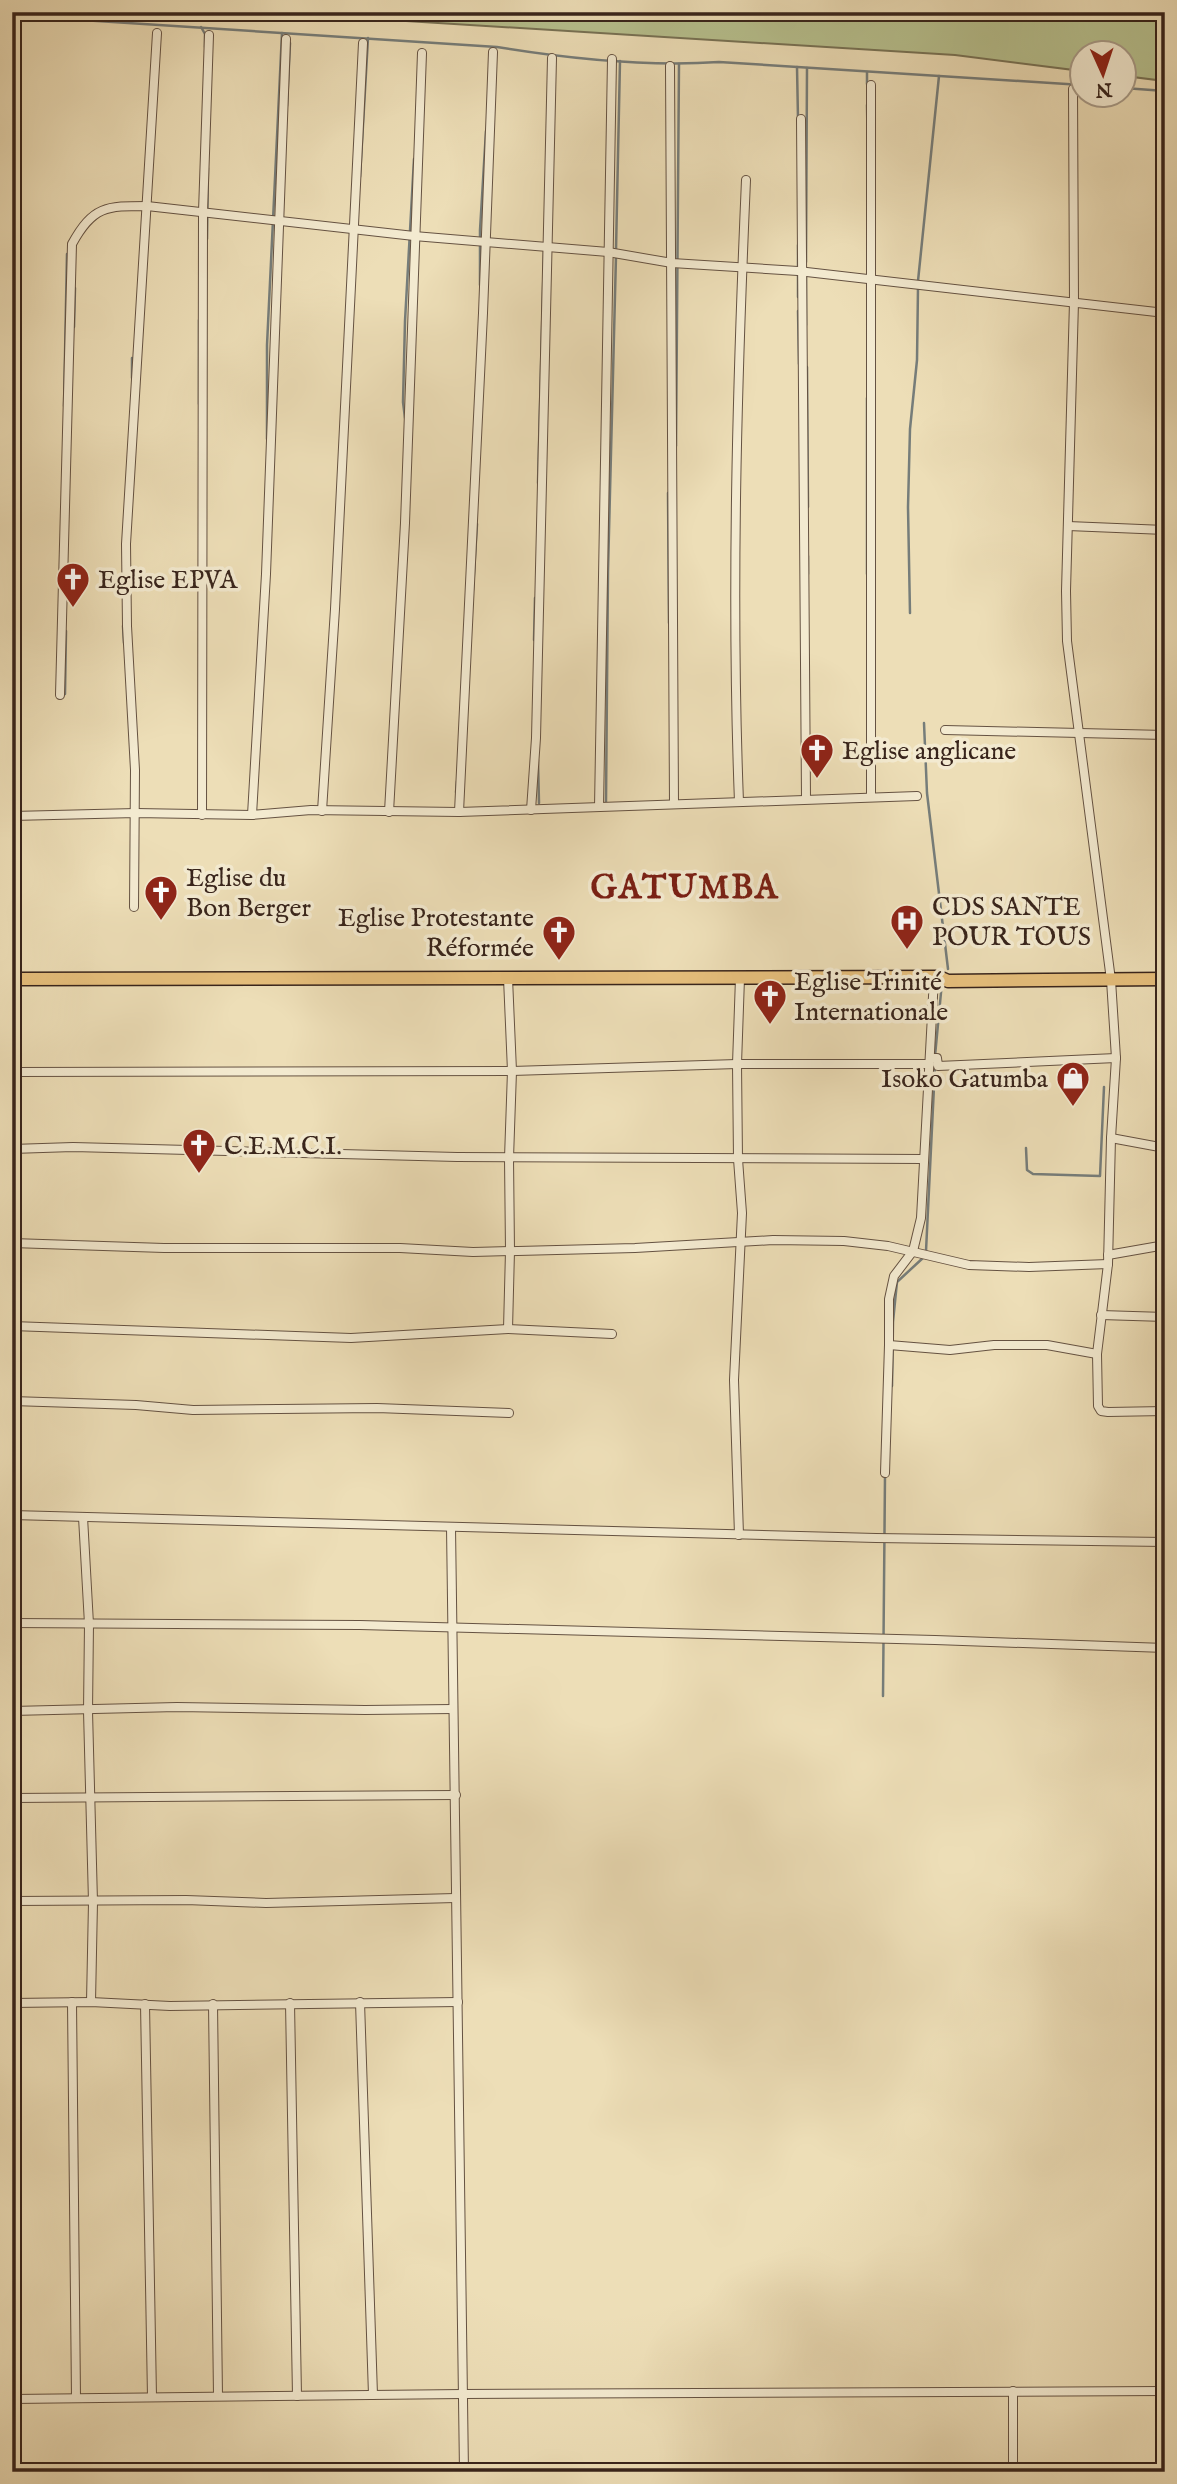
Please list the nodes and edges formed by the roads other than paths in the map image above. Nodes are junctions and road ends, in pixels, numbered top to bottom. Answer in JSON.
{"nodes":[{"id":1,"x":157,"y":33,"type":"dead end"},
{"id":2,"x":209,"y":35,"type":"dead end"},
{"id":3,"x":286,"y":39,"type":"dead end"},
{"id":4,"x":363,"y":43,"type":"dead end"},
{"id":5,"x":422,"y":52,"type":"dead end"},
{"id":6,"x":493,"y":52,"type":"dead end"},
{"id":7,"x":552,"y":58,"type":"dead end"},
{"id":8,"x":612,"y":59,"type":"dead end"},
{"id":9,"x":670,"y":66,"type":"dead end"},
{"id":10,"x":872,"y":85,"type":"dead end"},
{"id":11,"x":1073,"y":108,"type":"edge"},
{"id":12,"x":801,"y":119,"type":"dead end"},
{"id":13,"x":746,"y":180,"type":"dead end"},
{"id":14,"x":147,"y":206,"type":"junction"},
{"id":15,"x":203,"y":212,"type":"junction"},
{"id":16,"x":278,"y":220,"type":"junction"},
{"id":17,"x":352,"y":229,"type":"junction"},
{"id":18,"x":414,"y":236,"type":"junction"},
{"id":19,"x":485,"y":241,"type":"junction"},
{"id":20,"x":547,"y":247,"type":"junction"},
{"id":21,"x":608,"y":252,"type":"junction"},
{"id":22,"x":672,"y":263,"type":"junction"},
{"id":23,"x":742,"y":267,"type":"junction"},
{"id":24,"x":802,"y":271,"type":"junction"},
{"id":25,"x":872,"y":279,"type":"junction"},
{"id":26,"x":1074,"y":302,"type":"junction"},
{"id":27,"x":1165,"y":313,"type":"edge"},
{"id":28,"x":1068,"y":526,"type":"junction"},
{"id":29,"x":1165,"y":530,"type":"edge"},
{"id":30,"x":60,"y":695,"type":"dead end"},
{"id":31,"x":946,"y":730,"type":"dead end"},
{"id":32,"x":1081,"y":734,"type":"junction"},
{"id":33,"x":1165,"y":735,"type":"edge"},
{"id":34,"x":917,"y":796,"type":"dead end"},
{"id":35,"x":871,"y":797,"type":"junction"},
{"id":36,"x":806,"y":798,"type":"junction"},
{"id":37,"x":739,"y":802,"type":"junction"},
{"id":38,"x":674,"y":804,"type":"junction"},
{"id":39,"x":599,"y":807,"type":"junction"},
{"id":40,"x":531,"y":810,"type":"junction"},
{"id":41,"x":322,"y":811,"type":"junction"},
{"id":42,"x":389,"y":812,"type":"junction"},
{"id":43,"x":459,"y":812,"type":"junction"},
{"id":44,"x":136,"y":813,"type":"junction"},
{"id":45,"x":202,"y":815,"type":"junction"},
{"id":46,"x":253,"y":815,"type":"junction"},
{"id":47,"x":12,"y":816,"type":"edge"},
{"id":48,"x":134,"y":907,"type":"dead end"},
{"id":49,"x":508,"y":978,"type":"junction"},
{"id":50,"x":740,"y":978,"type":"junction"},
{"id":51,"x":934,"y":978,"type":"junction"},
{"id":52,"x":12,"y":979,"type":"edge"},
{"id":53,"x":1165,"y":979,"type":"edge"},
{"id":54,"x":1111,"y":980,"type":"junction"},
{"id":55,"x":1116,"y":1058,"type":"junction"},
{"id":56,"x":932,"y":1060,"type":"junction"},
{"id":57,"x":737,"y":1064,"type":"junction"},
{"id":58,"x":512,"y":1071,"type":"junction"},
{"id":59,"x":12,"y":1072,"type":"edge"},
{"id":60,"x":1111,"y":1138,"type":"junction"},
{"id":61,"x":12,"y":1149,"type":"edge"},
{"id":62,"x":1165,"y":1149,"type":"edge"},
{"id":63,"x":509,"y":1158,"type":"junction"},
{"id":64,"x":738,"y":1159,"type":"junction"},
{"id":65,"x":924,"y":1159,"type":"junction"},
{"id":66,"x":740,"y":1241,"type":"junction"},
{"id":67,"x":12,"y":1243,"type":"edge"},
{"id":68,"x":1165,"y":1245,"type":"edge"},
{"id":69,"x":510,"y":1251,"type":"junction"},
{"id":70,"x":922,"y":1253,"type":"junction"},
{"id":71,"x":1108,"y":1259,"type":"junction"},
{"id":72,"x":1101,"y":1315,"type":"junction"},
{"id":73,"x":1165,"y":1317,"type":"edge"},
{"id":74,"x":12,"y":1326,"type":"edge"},
{"id":75,"x":508,"y":1329,"type":"junction"},
{"id":76,"x":612,"y":1334,"type":"dead end"},
{"id":77,"x":893,"y":1345,"type":"junction"},
{"id":78,"x":1097,"y":1354,"type":"junction"},
{"id":79,"x":12,"y":1401,"type":"edge"},
{"id":80,"x":1165,"y":1410,"type":"edge"},
{"id":81,"x":509,"y":1413,"type":"dead end"},
{"id":82,"x":884,"y":1472,"type":"dead end"},
{"id":83,"x":12,"y":1515,"type":"edge"},
{"id":84,"x":83,"y":1517,"type":"junction"},
{"id":85,"x":451,"y":1527,"type":"junction"},
{"id":86,"x":739,"y":1535,"type":"junction"},
{"id":87,"x":1165,"y":1542,"type":"edge"},
{"id":88,"x":12,"y":1623,"type":"edge"},
{"id":89,"x":89,"y":1623,"type":"junction"},
{"id":90,"x":454,"y":1627,"type":"junction"},
{"id":91,"x":1165,"y":1648,"type":"edge"},
{"id":92,"x":453,"y":1709,"type":"junction"},
{"id":93,"x":12,"y":1711,"type":"edge"},
{"id":94,"x":88,"y":1711,"type":"junction"},
{"id":95,"x":456,"y":1795,"type":"junction"},
{"id":96,"x":12,"y":1798,"type":"edge"},
{"id":97,"x":91,"y":1799,"type":"junction"},
{"id":98,"x":455,"y":1898,"type":"junction"},
{"id":99,"x":12,"y":1901,"type":"edge"},
{"id":100,"x":93,"y":1902,"type":"junction"},
{"id":101,"x":360,"y":2002,"type":"junction"},
{"id":102,"x":458,"y":2002,"type":"junction"},
{"id":103,"x":12,"y":2003,"type":"edge"},
{"id":104,"x":72,"y":2003,"type":"junction"},
{"id":105,"x":91,"y":2003,"type":"junction"},
{"id":106,"x":290,"y":2003,"type":"junction"},
{"id":107,"x":145,"y":2004,"type":"junction"},
{"id":108,"x":213,"y":2004,"type":"junction"},
{"id":109,"x":1165,"y":2391,"type":"edge"},
{"id":110,"x":1013,"y":2392,"type":"junction"},
{"id":111,"x":463,"y":2394,"type":"junction"},
{"id":112,"x":373,"y":2395,"type":"junction"},
{"id":113,"x":218,"y":2396,"type":"junction"},
{"id":114,"x":297,"y":2396,"type":"junction"},
{"id":115,"x":152,"y":2397,"type":"junction"},
{"id":116,"x":76,"y":2398,"type":"junction"},
{"id":117,"x":12,"y":2399,"type":"edge"},
{"id":118,"x":464,"y":2472,"type":"edge"},
{"id":119,"x":1013,"y":2472,"type":"edge"}],
"edges":[{"from":1,"to":14,"type":"street"},
{"from":2,"to":15,"type":"street"},
{"from":3,"to":16,"type":"street"},
{"from":4,"to":17,"type":"street"},
{"from":5,"to":18,"type":"street"},
{"from":6,"to":19,"type":"street"},
{"from":7,"to":20,"type":"street"},
{"from":8,"to":21,"type":"street"},
{"from":9,"to":22,"type":"street"},
{"from":10,"to":25,"type":"street"},
{"from":11,"to":26,"type":"street"},
{"from":12,"to":24,"type":"street"},
{"from":13,"to":23,"type":"street"},
{"from":14,"to":15,"type":"street"},
{"from":14,"to":30,"type":"street"},
{"from":14,"to":44,"type":"street"},
{"from":15,"to":16,"type":"street"},
{"from":15,"to":45,"type":"street"},
{"from":16,"to":17,"type":"street"},
{"from":16,"to":46,"type":"street"},
{"from":17,"to":18,"type":"street"},
{"from":17,"to":41,"type":"street"},
{"from":18,"to":19,"type":"street"},
{"from":18,"to":42,"type":"street"},
{"from":19,"to":20,"type":"street"},
{"from":19,"to":43,"type":"street"},
{"from":20,"to":21,"type":"street"},
{"from":20,"to":40,"type":"street"},
{"from":21,"to":22,"type":"street"},
{"from":21,"to":39,"type":"street"},
{"from":22,"to":23,"type":"street"},
{"from":22,"to":38,"type":"street"},
{"from":23,"to":24,"type":"street"},
{"from":23,"to":37,"type":"street"},
{"from":24,"to":25,"type":"street"},
{"from":24,"to":36,"type":"street"},
{"from":25,"to":26,"type":"street"},
{"from":25,"to":35,"type":"street"},
{"from":26,"to":27,"type":"street"},
{"from":26,"to":28,"type":"street"},
{"from":28,"to":29,"type":"street"},
{"from":28,"to":32,"type":"street"},
{"from":31,"to":32,"type":"street"},
{"from":32,"to":33,"type":"street"},
{"from":32,"to":54,"type":"street"},
{"from":34,"to":35,"type":"street"},
{"from":35,"to":36,"type":"street"},
{"from":36,"to":37,"type":"street"},
{"from":37,"to":38,"type":"street"},
{"from":38,"to":39,"type":"street"},
{"from":39,"to":40,"type":"street"},
{"from":40,"to":43,"type":"street"},
{"from":41,"to":42,"type":"street"},
{"from":41,"to":46,"type":"street"},
{"from":42,"to":43,"type":"street"},
{"from":44,"to":45,"type":"street"},
{"from":44,"to":47,"type":"street"},
{"from":44,"to":48,"type":"street"},
{"from":45,"to":46,"type":"street"},
{"from":49,"to":50,"type":"main road"},
{"from":49,"to":52,"type":"main road"},
{"from":49,"to":58,"type":"street"},
{"from":50,"to":51,"type":"main road"},
{"from":50,"to":57,"type":"street"},
{"from":51,"to":54,"type":"main road"},
{"from":51,"to":56,"type":"street"},
{"from":53,"to":54,"type":"main road"},
{"from":54,"to":55,"type":"street"},
{"from":55,"to":56,"type":"street"},
{"from":55,"to":60,"type":"street"},
{"from":56,"to":57,"type":"street"},
{"from":56,"to":65,"type":"street"},
{"from":57,"to":58,"type":"street"},
{"from":57,"to":64,"type":"street"},
{"from":58,"to":59,"type":"street"},
{"from":58,"to":63,"type":"street"},
{"from":60,"to":62,"type":"street"},
{"from":60,"to":71,"type":"street"},
{"from":61,"to":63,"type":"street"},
{"from":63,"to":64,"type":"street"},
{"from":63,"to":69,"type":"street"},
{"from":64,"to":65,"type":"street"},
{"from":64,"to":66,"type":"street"},
{"from":65,"to":70,"type":"street"},
{"from":66,"to":69,"type":"street"},
{"from":66,"to":70,"type":"street"},
{"from":66,"to":86,"type":"street"},
{"from":67,"to":69,"type":"street"},
{"from":68,"to":71,"type":"street"},
{"from":69,"to":75,"type":"street"},
{"from":70,"to":71,"type":"street"},
{"from":70,"to":77,"type":"street"},
{"from":71,"to":72,"type":"street"},
{"from":72,"to":73,"type":"street"},
{"from":72,"to":78,"type":"street"},
{"from":74,"to":75,"type":"street"},
{"from":75,"to":76,"type":"street"},
{"from":77,"to":78,"type":"street"},
{"from":77,"to":82,"type":"street"},
{"from":78,"to":80,"type":"street"},
{"from":79,"to":81,"type":"street"},
{"from":83,"to":84,"type":"street"},
{"from":84,"to":85,"type":"street"},
{"from":84,"to":89,"type":"street"},
{"from":85,"to":86,"type":"street"},
{"from":85,"to":90,"type":"street"},
{"from":86,"to":87,"type":"street"},
{"from":88,"to":89,"type":"street"},
{"from":89,"to":90,"type":"street"},
{"from":89,"to":94,"type":"street"},
{"from":90,"to":91,"type":"street"},
{"from":90,"to":92,"type":"street"},
{"from":92,"to":94,"type":"street"},
{"from":92,"to":95,"type":"street"},
{"from":93,"to":94,"type":"street"},
{"from":94,"to":97,"type":"street"},
{"from":95,"to":97,"type":"street"},
{"from":95,"to":98,"type":"street"},
{"from":96,"to":97,"type":"street"},
{"from":97,"to":100,"type":"street"},
{"from":98,"to":100,"type":"street"},
{"from":98,"to":102,"type":"street"},
{"from":99,"to":100,"type":"street"},
{"from":100,"to":105,"type":"street"},
{"from":101,"to":102,"type":"street"},
{"from":101,"to":106,"type":"street"},
{"from":101,"to":112,"type":"street"},
{"from":102,"to":111,"type":"street"},
{"from":103,"to":104,"type":"street"},
{"from":104,"to":105,"type":"street"},
{"from":104,"to":116,"type":"street"},
{"from":105,"to":107,"type":"street"},
{"from":106,"to":108,"type":"street"},
{"from":106,"to":114,"type":"street"},
{"from":107,"to":108,"type":"street"},
{"from":107,"to":115,"type":"street"},
{"from":108,"to":113,"type":"street"},
{"from":109,"to":110,"type":"street"},
{"from":110,"to":111,"type":"street"},
{"from":110,"to":119,"type":"street"},
{"from":111,"to":112,"type":"street"},
{"from":111,"to":118,"type":"street"},
{"from":112,"to":114,"type":"street"},
{"from":113,"to":114,"type":"street"},
{"from":113,"to":115,"type":"street"},
{"from":115,"to":116,"type":"street"},
{"from":116,"to":117,"type":"street"}]}
